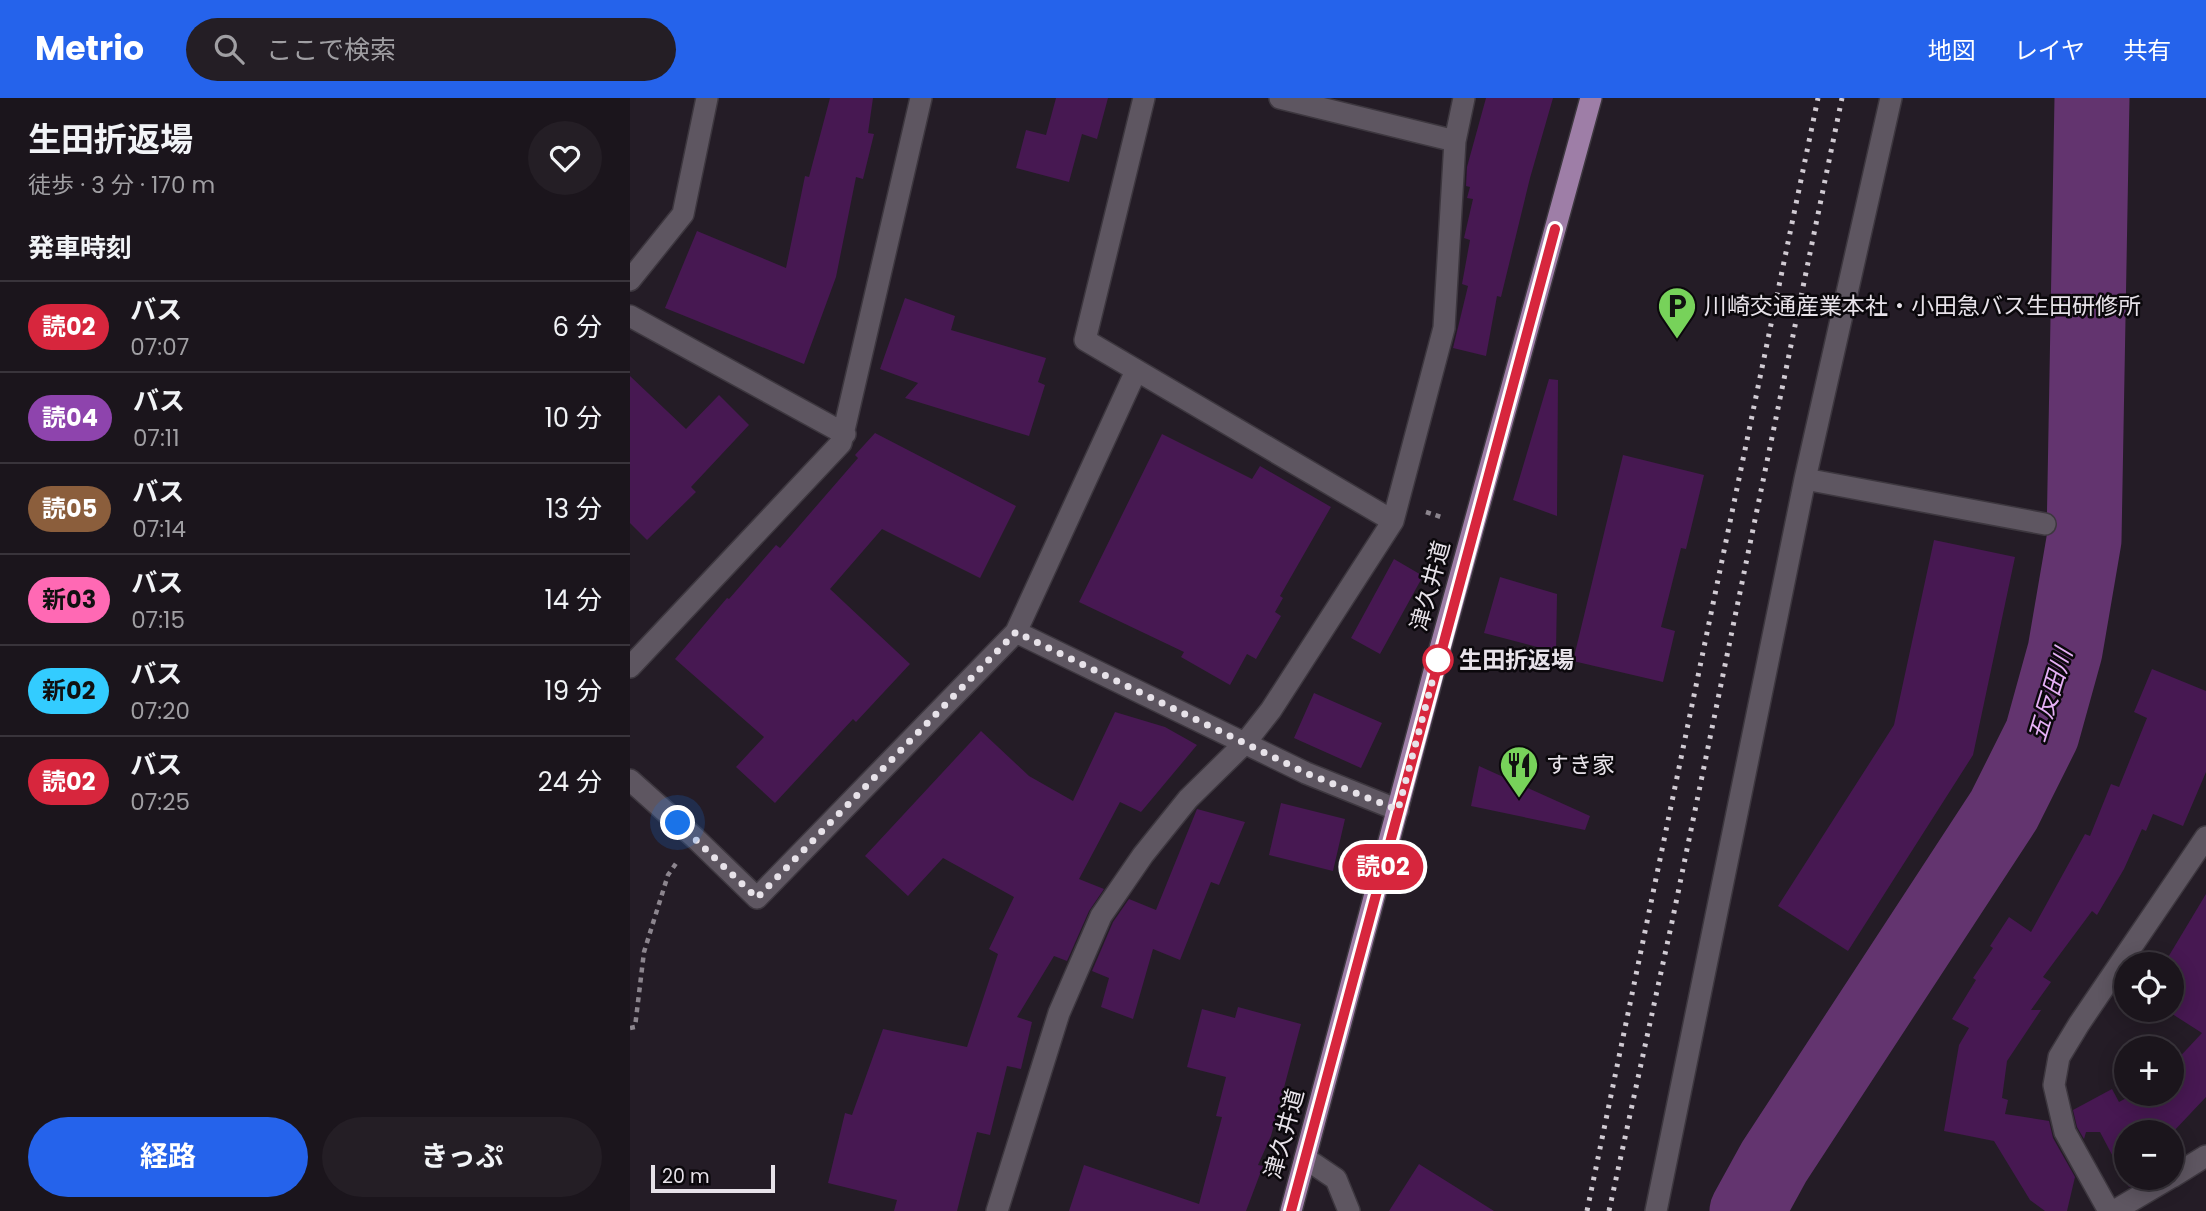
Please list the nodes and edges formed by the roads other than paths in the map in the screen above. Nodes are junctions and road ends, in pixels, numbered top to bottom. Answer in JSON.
{"nodes":[{"id":1,"x":707,"y":98,"type":"edge"},
{"id":2,"x":921,"y":98,"type":"edge"},
{"id":3,"x":1144,"y":98,"type":"edge"},
{"id":4,"x":1280,"y":98,"type":"edge"},
{"id":5,"x":1464,"y":98,"type":"edge"},
{"id":6,"x":1591,"y":98,"type":"edge"},
{"id":7,"x":1891,"y":98,"type":"edge"},
{"id":8,"x":1455,"y":141,"type":"junction"},
{"id":9,"x":630,"y":280,"type":"edge"},
{"id":10,"x":630,"y":316,"type":"edge"},
{"id":11,"x":1136,"y":371,"type":"junction"},
{"id":12,"x":845,"y":434,"type":"junction"},
{"id":13,"x":1805,"y":479,"type":"junction"},
{"id":14,"x":1395,"y":512,"type":"junction"},
{"id":15,"x":2045,"y":524,"type":"dead end"},
{"id":16,"x":1016,"y":632,"type":"junction"},
{"id":17,"x":630,"y":667,"type":"edge"},
{"id":18,"x":1245,"y":743,"type":"junction"},
{"id":19,"x":630,"y":780,"type":"edge"},
{"id":20,"x":1398,"y":810,"type":"junction"},
{"id":21,"x":2206,"y":837,"type":"edge"},
{"id":22,"x":2206,"y":1156,"type":"edge"},
{"id":23,"x":1305,"y":1158,"type":"junction"},
{"id":24,"x":2184,"y":1169,"type":"edge"},
{"id":25,"x":2149,"y":1190,"type":"edge"},
{"id":26,"x":997,"y":1211,"type":"edge"},
{"id":27,"x":1291,"y":1211,"type":"edge"},
{"id":28,"x":1349,"y":1211,"type":"edge"},
{"id":29,"x":1656,"y":1211,"type":"edge"},
{"id":30,"x":2109,"y":1211,"type":"edge"},
{"id":31,"x":2114,"y":1211,"type":"edge"}],
"edges":[{"from":1,"to":9,"type":"street"},
{"from":2,"to":12,"type":"street"},
{"from":3,"to":11,"type":"street"},
{"from":4,"to":8,"type":"street"},
{"from":5,"to":8,"type":"street"},
{"from":6,"to":20,"type":"main road","name":"津久井道"},
{"from":7,"to":13,"type":"street"},
{"from":8,"to":14,"type":"street"},
{"from":10,"to":12,"type":"street"},
{"from":11,"to":14,"type":"street"},
{"from":11,"to":16,"type":"street"},
{"from":12,"to":17,"type":"street"},
{"from":13,"to":15,"type":"street"},
{"from":13,"to":29,"type":"street"},
{"from":14,"to":18,"type":"street"},
{"from":16,"to":18,"type":"street"},
{"from":16,"to":19,"type":"street"},
{"from":18,"to":20,"type":"street"},
{"from":18,"to":26,"type":"street"},
{"from":20,"to":23,"type":"main road","name":"津久井道"},
{"from":21,"to":30,"type":"street"},
{"from":22,"to":24,"type":"street"},
{"from":23,"to":27,"type":"main road","name":"津久井道"},
{"from":23,"to":28,"type":"street"},
{"from":25,"to":31,"type":"street"}]}
